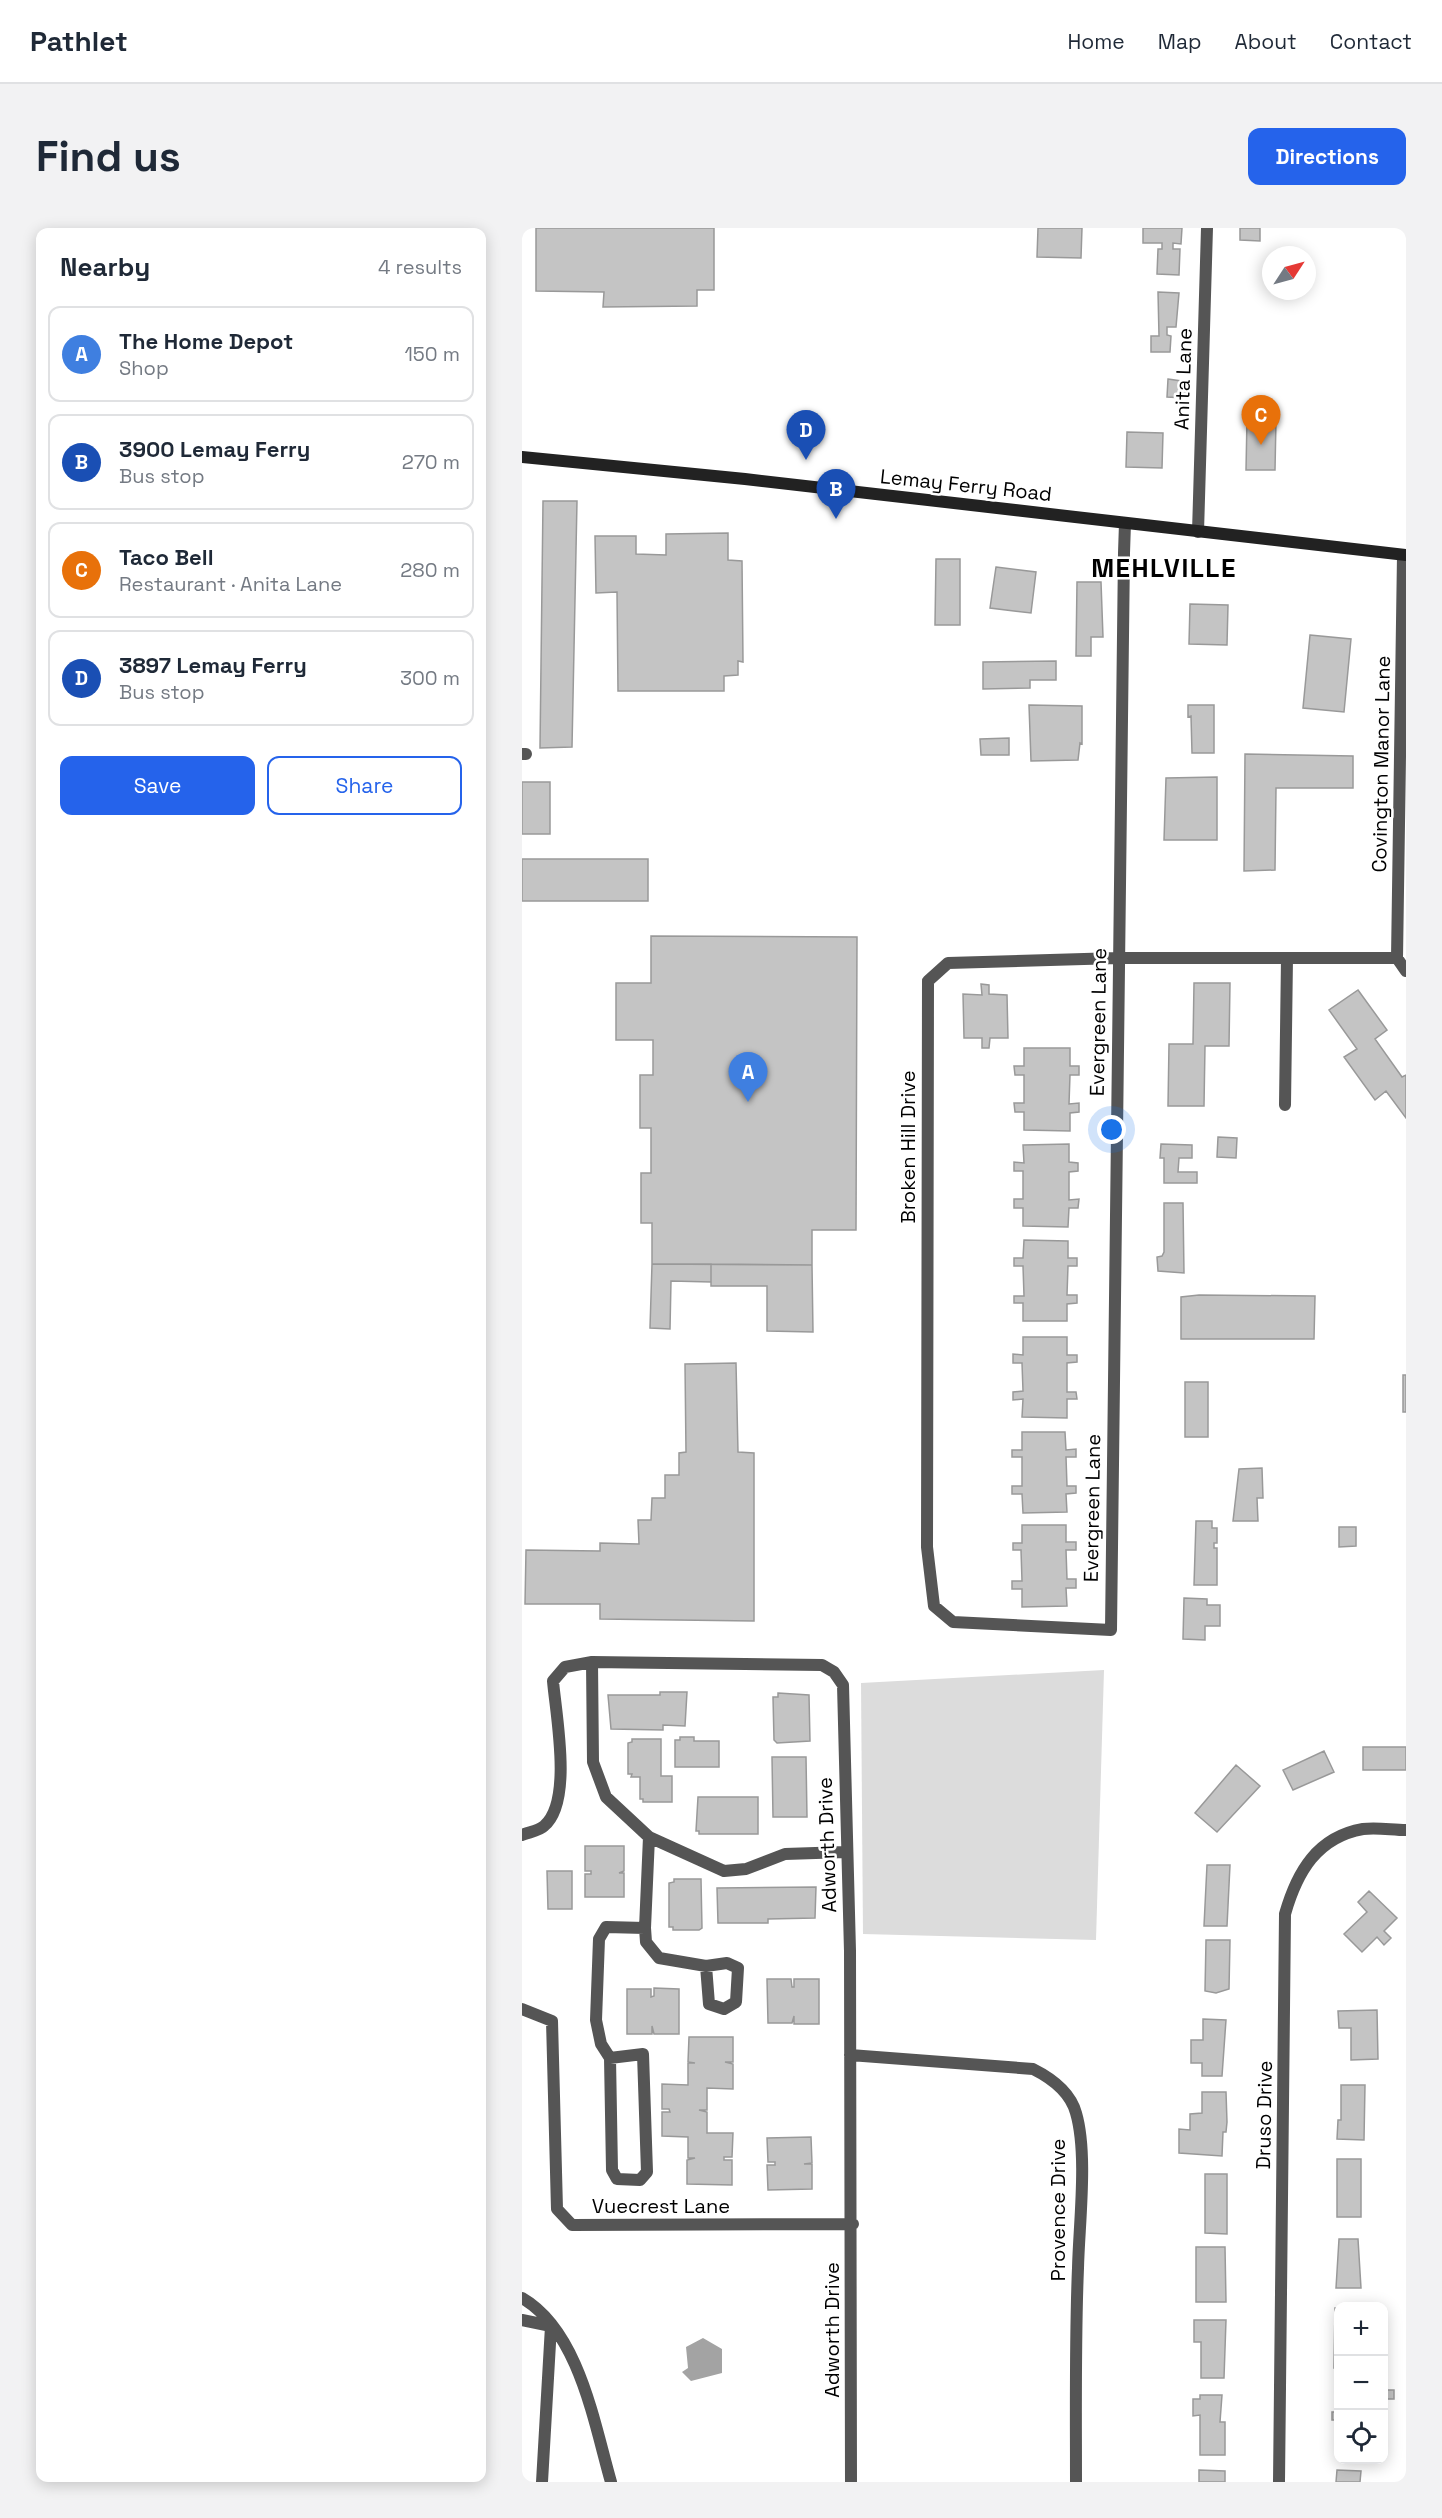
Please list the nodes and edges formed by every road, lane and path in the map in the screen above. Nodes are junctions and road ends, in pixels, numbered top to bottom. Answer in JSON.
{"nodes":[{"id":1,"x":1207,"y":228,"type":"edge"},
{"id":2,"x":522,"y":457,"type":"edge"},
{"id":3,"x":1125,"y":523,"type":"junction"},
{"id":4,"x":1198,"y":532,"type":"junction"},
{"id":5,"x":1405,"y":555,"type":"edge"},
{"id":6,"x":1119,"y":958,"type":"junction"},
{"id":7,"x":1287,"y":958,"type":"junction"},
{"id":8,"x":1397,"y":958,"type":"junction"},
{"id":9,"x":1406,"y":971,"type":"edge"},
{"id":10,"x":1286,"y":1105,"type":"dead end"},
{"id":11,"x":1111,"y":1630,"type":"joint"},
{"id":12,"x":592,"y":1662,"type":"junction"},
{"id":13,"x":1406,"y":1830,"type":"edge"},
{"id":14,"x":522,"y":1835,"type":"edge"},
{"id":15,"x":650,"y":1837,"type":"junction"},
{"id":16,"x":846,"y":1852,"type":"junction"},
{"id":17,"x":645,"y":1928,"type":"junction"},
{"id":18,"x":706,"y":1966,"type":"dead end"},
{"id":19,"x":522,"y":2009,"type":"edge"},
{"id":20,"x":850,"y":2055,"type":"junction"},
{"id":21,"x":610,"y":2058,"type":"junction"},
{"id":22,"x":853,"y":2224,"type":"junction"},
{"id":23,"x":522,"y":2298,"type":"edge"},
{"id":24,"x":522,"y":2320,"type":"edge"},
{"id":25,"x":551,"y":2326,"type":"junction"},
{"id":26,"x":542,"y":2482,"type":"edge"},
{"id":27,"x":611,"y":2482,"type":"edge"},
{"id":28,"x":851,"y":2482,"type":"edge"},
{"id":29,"x":1076,"y":2482,"type":"edge"},
{"id":30,"x":1279,"y":2482,"type":"edge"}],
"edges":[{"from":1,"to":4,"type":"street","name":"Anita Lane"},
{"from":2,"to":3,"type":"main road","name":"Lemay Ferry Road"},
{"from":3,"to":4,"type":"main road","name":"Lemay Ferry Road"},
{"from":3,"to":6,"type":"street","name":"Evergreen Lane"},
{"from":4,"to":5,"type":"main road","name":"Lemay Ferry Road"},
{"from":5,"to":8,"type":"street","name":"Covington Manor Lane"},
{"from":6,"to":7,"type":"street","name":"Broken Hill Drive"},
{"from":6,"to":11,"type":"street","name":"Evergreen Lane"},
{"from":6,"to":11,"type":"street","name":"Broken Hill Drive"},
{"from":7,"to":8,"type":"street","name":"Broken Hill Drive"},
{"from":7,"to":10,"type":"street"},
{"from":8,"to":9,"type":"street"},
{"from":12,"to":14,"type":"street","name":"Adworth Drive"},
{"from":12,"to":15,"type":"street"},
{"from":12,"to":16,"type":"street","name":"Adworth Drive"},
{"from":13,"to":30,"type":"street","name":"Druso Drive"},
{"from":15,"to":16,"type":"street"},
{"from":15,"to":17,"type":"street"},
{"from":16,"to":20,"type":"street","name":"Adworth Drive"},
{"from":17,"to":18,"type":"street"},
{"from":17,"to":21,"type":"street"},
{"from":19,"to":22,"type":"street","name":"Vuecrest Lane"},
{"from":20,"to":22,"type":"street","name":"Adworth Drive"},
{"from":20,"to":29,"type":"street","name":"Provence Drive"},
{"from":21,"to":21,"type":"street"},
{"from":22,"to":28,"type":"street","name":"Adworth Drive"},
{"from":23,"to":25,"type":"street"},
{"from":24,"to":25,"type":"street"},
{"from":25,"to":26,"type":"street"},
{"from":25,"to":27,"type":"street"}]}
